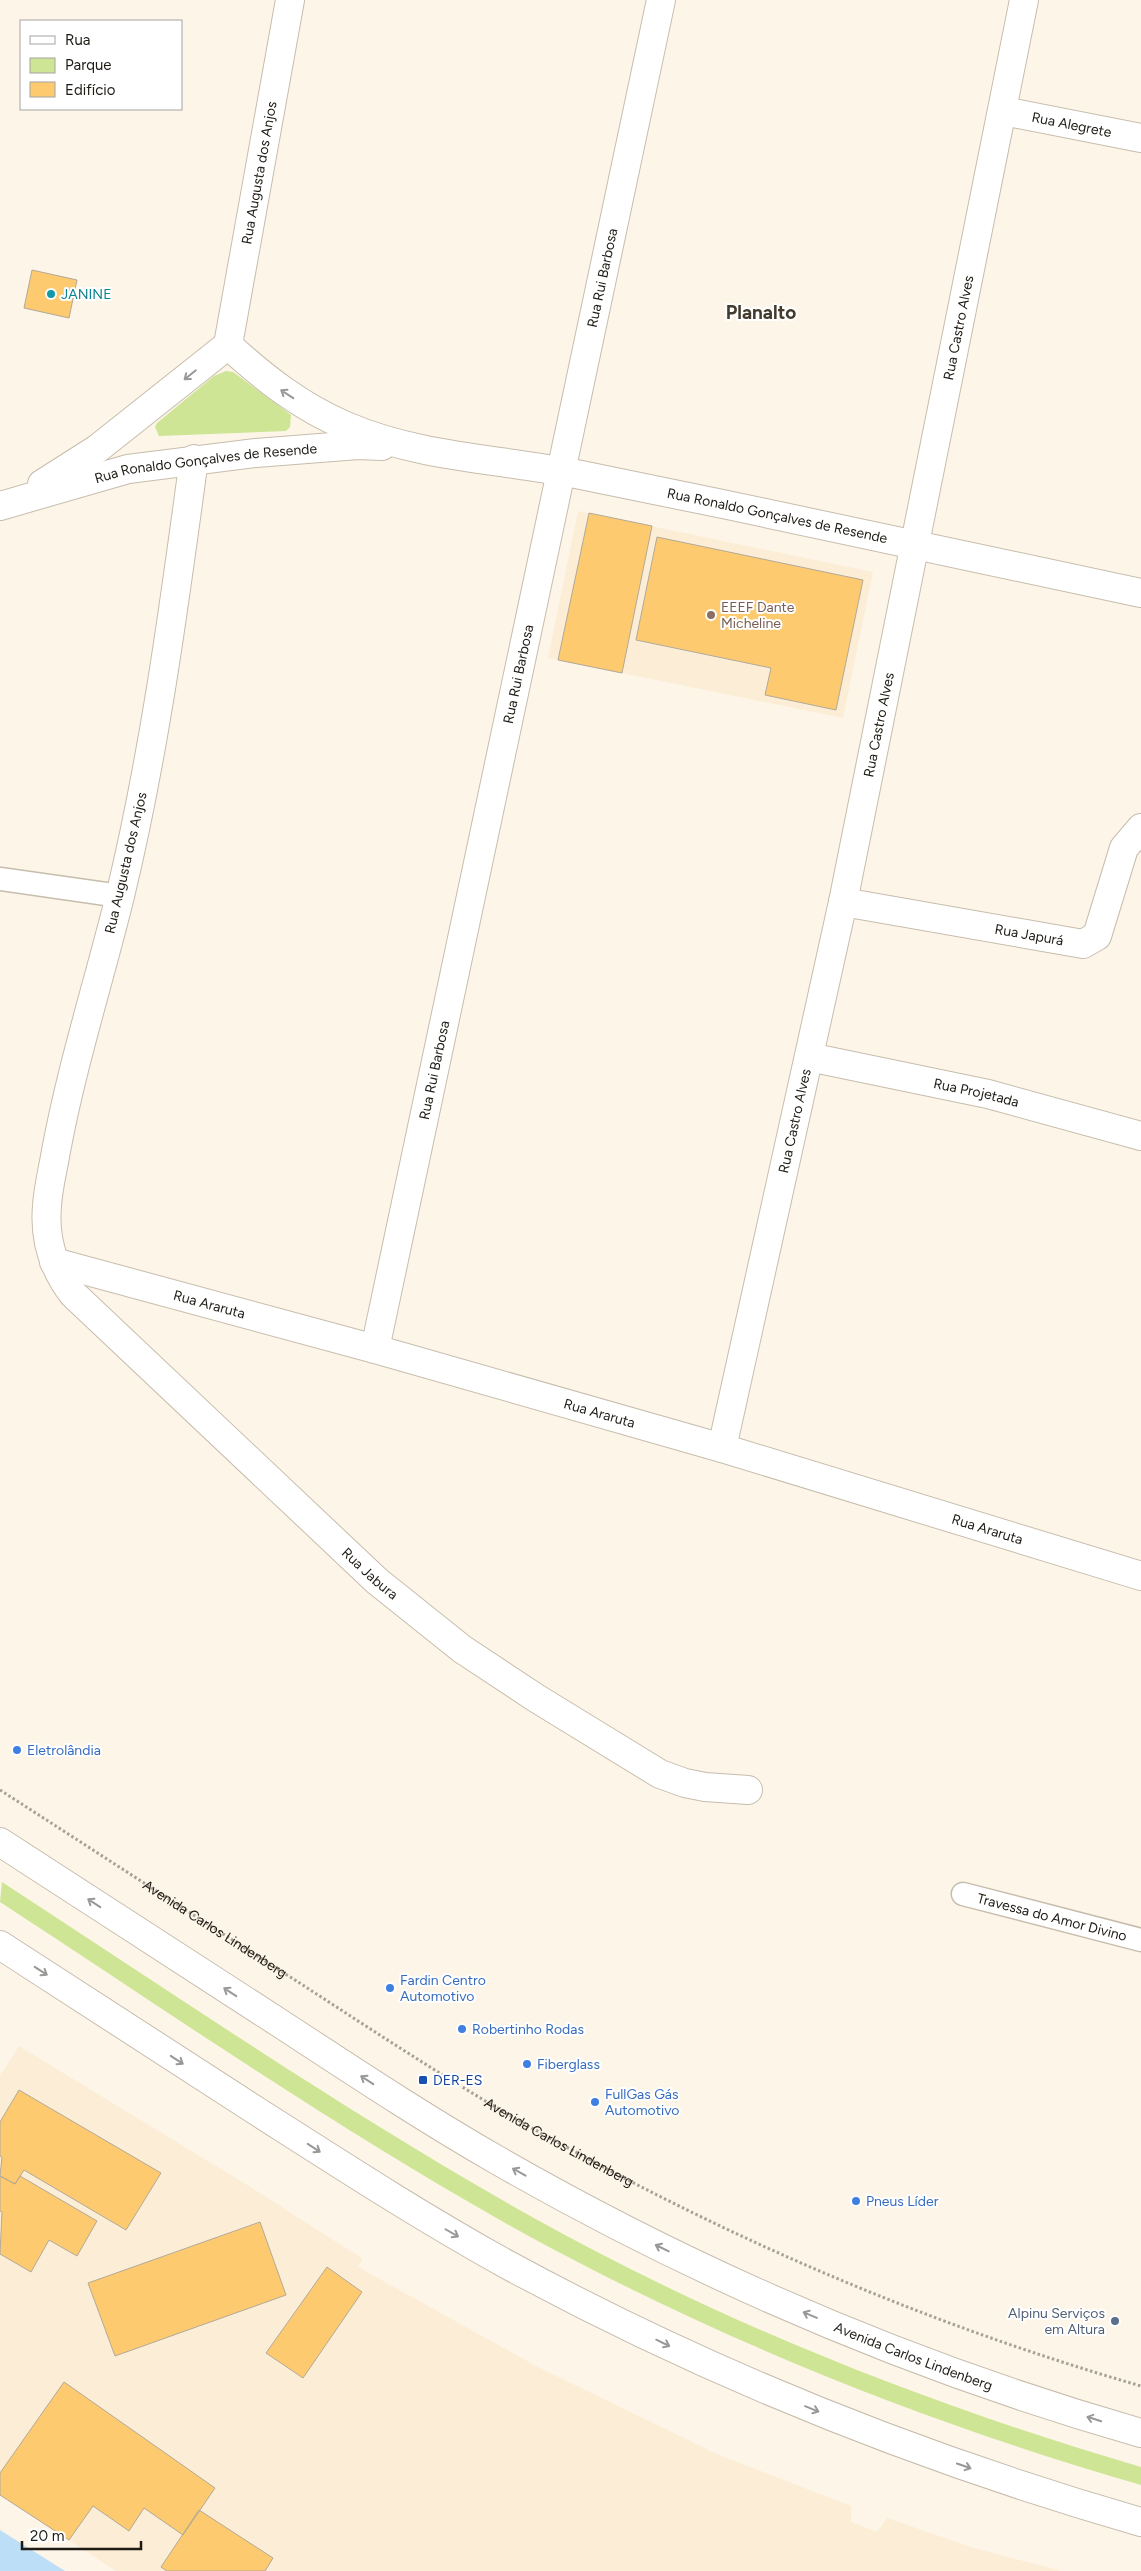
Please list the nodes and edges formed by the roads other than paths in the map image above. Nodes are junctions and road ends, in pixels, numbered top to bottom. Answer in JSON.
{"nodes":[{"id":1,"x":290,"y":0,"type":"edge"},
{"id":2,"x":661,"y":0,"type":"edge"},
{"id":3,"x":1024,"y":0,"type":"edge"},
{"id":4,"x":1003,"y":111,"type":"junction"},
{"id":5,"x":1141,"y":138,"type":"edge"},
{"id":6,"x":228,"y":345,"type":"junction"},
{"id":7,"x":316,"y":412,"type":"junction"},
{"id":8,"x":142,"y":414,"type":"junction"},
{"id":9,"x":412,"y":446,"type":"junction"},
{"id":10,"x":305,"y":449,"type":"junction"},
{"id":11,"x":194,"y":459,"type":"junction"},
{"id":12,"x":147,"y":466,"type":"junction"},
{"id":13,"x":563,"y":471,"type":"junction"},
{"id":14,"x":2,"y":506,"type":"edge"},
{"id":15,"x":913,"y":543,"type":"junction"},
{"id":16,"x":1141,"y":593,"type":"edge"},
{"id":17,"x":1141,"y":828,"type":"edge"},
{"id":18,"x":0,"y":879,"type":"edge"},
{"id":19,"x":120,"y":896,"type":"junction"},
{"id":20,"x":843,"y":902,"type":"junction"},
{"id":21,"x":809,"y":1058,"type":"junction"},
{"id":22,"x":1141,"y":1136,"type":"edge"},
{"id":23,"x":54,"y":1262,"type":"junction"},
{"id":24,"x":375,"y":1348,"type":"junction"},
{"id":25,"x":722,"y":1448,"type":"junction"},
{"id":26,"x":1141,"y":1576,"type":"edge"},
{"id":27,"x":748,"y":1790,"type":"dead end"},
{"id":28,"x":0,"y":1842,"type":"edge"},
{"id":29,"x":963,"y":1894,"type":"dead end"},
{"id":30,"x":1141,"y":1940,"type":"edge"},
{"id":31,"x":0,"y":1945,"type":"edge"},
{"id":32,"x":1141,"y":2432,"type":"edge"},
{"id":33,"x":1141,"y":2522,"type":"edge"}],
"edges":[{"from":1,"to":6,"type":"street","name":"Rua Augusta dos Anjos"},
{"from":2,"to":13,"type":"street","name":"Rua Rui Barbosa"},
{"from":3,"to":4,"type":"street","name":"Rua Castro Alves"},
{"from":4,"to":5,"type":"street","name":"Rua Alegrete"},
{"from":4,"to":15,"type":"street","name":"Rua Castro Alves"},
{"from":7,"to":6,"type":"street","name":"Rua Ronaldo Gonçalves de Resende","one_way":true},
{"from":6,"to":8,"type":"street","name":"Rua Ronaldo Gonçalves de Resende","one_way":true},
{"from":7,"to":9,"type":"street","name":"Rua Ronaldo Gonçalves de Resende"},
{"from":7,"to":10,"type":"street"},
{"from":8,"to":12,"type":"street"},
{"from":8,"to":14,"type":"street","name":"Rua Ronaldo Gonçalves de Resende"},
{"from":9,"to":10,"type":"street","name":"Rua Ronaldo Gonçalves de Resende"},
{"from":9,"to":13,"type":"street","name":"Rua Ronaldo Gonçalves de Resende"},
{"from":10,"to":11,"type":"street","name":"Rua Ronaldo Gonçalves de Resende"},
{"from":11,"to":12,"type":"street","name":"Rua Ronaldo Gonçalves de Resende"},
{"from":11,"to":19,"type":"street","name":"Rua Augusta dos Anjos"},
{"from":12,"to":14,"type":"street","name":"Rua Ronaldo Gonçalves de Resende"},
{"from":13,"to":15,"type":"street","name":"Rua Ronaldo Gonçalves de Resende"},
{"from":13,"to":24,"type":"street","name":"Rua Rui Barbosa"},
{"from":15,"to":16,"type":"street","name":"Rua Ronaldo Gonçalves de Resende"},
{"from":15,"to":20,"type":"street","name":"Rua Castro Alves"},
{"from":17,"to":20,"type":"street","name":"Rua Japurá"},
{"from":18,"to":19,"type":"lane"},
{"from":19,"to":23,"type":"street","name":"Rua Augusta dos Anjos"},
{"from":20,"to":21,"type":"street","name":"Rua Castro Alves"},
{"from":21,"to":22,"type":"street","name":"Rua Projetada"},
{"from":21,"to":25,"type":"street","name":"Rua Castro Alves"},
{"from":23,"to":24,"type":"street","name":"Rua Araruta"},
{"from":23,"to":27,"type":"street","name":"Rua Jabura"},
{"from":24,"to":25,"type":"street","name":"Rua Araruta"},
{"from":25,"to":26,"type":"street","name":"Rua Araruta"},
{"from":32,"to":28,"type":"street","name":"Avenida Carlos Lindenberg","one_way":true},
{"from":29,"to":30,"type":"lane","name":"Travessa do Amor Divino"},
{"from":31,"to":33,"type":"street","one_way":true}]}
